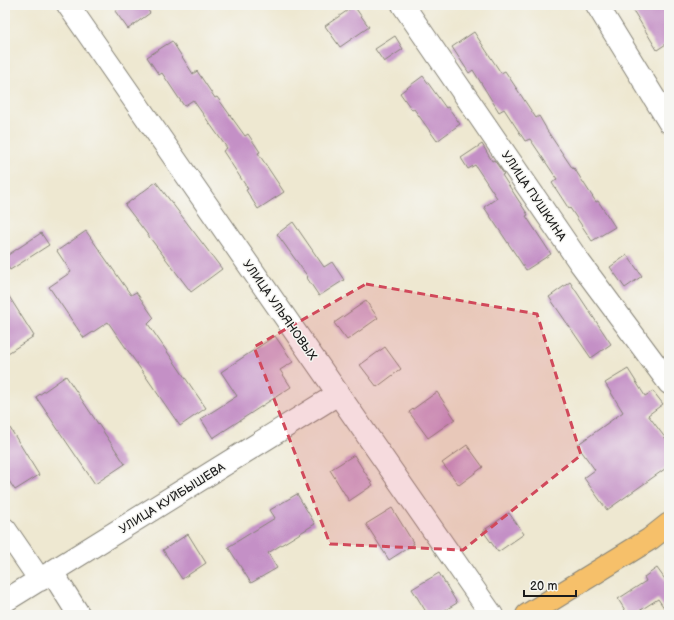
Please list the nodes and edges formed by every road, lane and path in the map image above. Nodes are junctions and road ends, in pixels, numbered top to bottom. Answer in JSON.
{"nodes":[{"id":1,"x":68,"y":5,"type":"edge"},
{"id":2,"x":403,"y":5,"type":"edge"},
{"id":3,"x":597,"y":5,"type":"edge"},
{"id":4,"x":669,"y":122,"type":"edge"},
{"id":5,"x":669,"y":383,"type":"edge"},
{"id":6,"x":338,"y":394,"type":"junction"},
{"id":7,"x":669,"y":524,"type":"edge"},
{"id":8,"x":5,"y":529,"type":"edge"},
{"id":9,"x":46,"y":576,"type":"junction"},
{"id":10,"x":5,"y":601,"type":"edge"},
{"id":11,"x":78,"y":615,"type":"edge"},
{"id":12,"x":492,"y":615,"type":"edge"},
{"id":13,"x":527,"y":615,"type":"edge"}],
"edges":[{"from":1,"to":6,"type":"street","name":"УЛИЦА УЛЬЯНОВЫХ"},
{"from":2,"to":5,"type":"street","name":"УЛИЦА ПУШКИНА"},
{"from":3,"to":4,"type":"street"},
{"from":6,"to":9,"type":"street","name":"УЛИЦА КУЙБЫШЕВА"},
{"from":6,"to":12,"type":"street","name":"УЛИЦА УЛЬЯНОВЫХ"},
{"from":7,"to":13,"type":"main road"},
{"from":8,"to":9,"type":"street"},
{"from":9,"to":10,"type":"street","name":"УЛИЦА КУЙБЫШЕВА"},
{"from":9,"to":11,"type":"street"}]}
